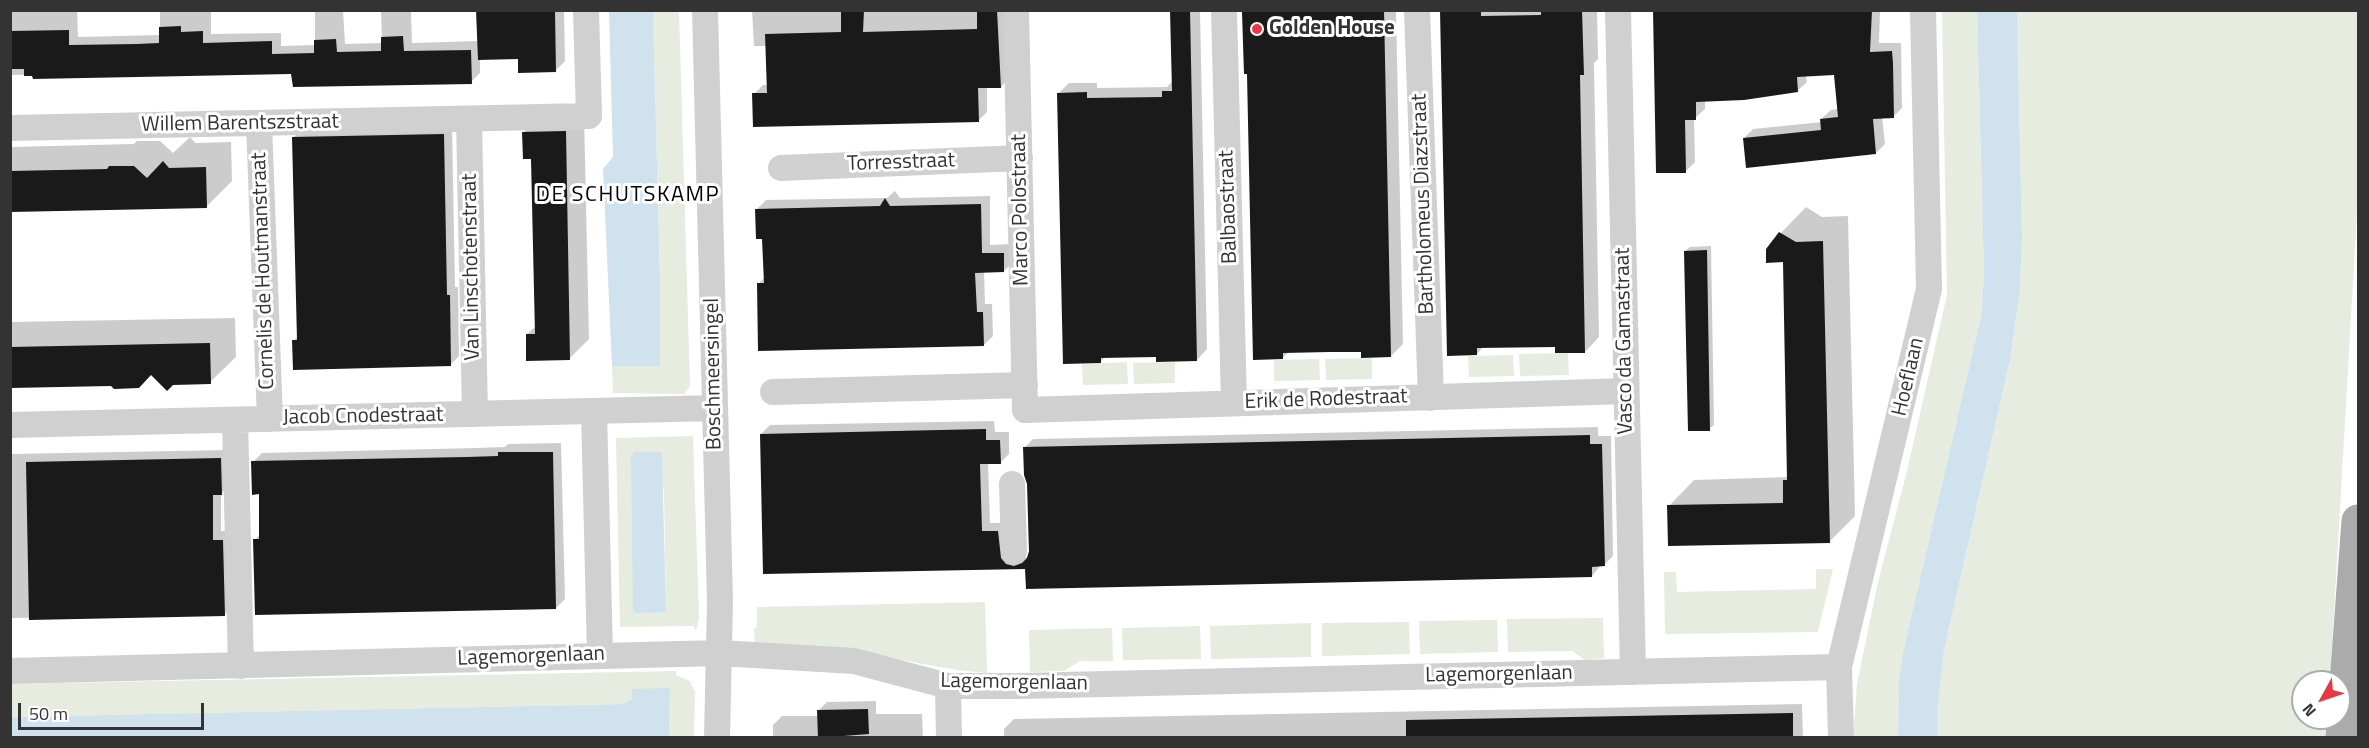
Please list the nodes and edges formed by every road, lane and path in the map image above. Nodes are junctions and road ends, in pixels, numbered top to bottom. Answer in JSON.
{"nodes":[{"id":1,"x":586,"y":10,"type":"edge"},
{"id":2,"x":705,"y":10,"type":"edge"},
{"id":3,"x":1016,"y":10,"type":"edge"},
{"id":4,"x":1224,"y":10,"type":"edge"},
{"id":5,"x":1416,"y":10,"type":"edge"},
{"id":6,"x":1618,"y":10,"type":"edge"},
{"id":7,"x":1923,"y":10,"type":"edge"},
{"id":8,"x":470,"y":119,"type":"junction"},
{"id":9,"x":259,"y":123,"type":"junction"},
{"id":10,"x":10,"y":128,"type":"edge"},
{"id":11,"x":1020,"y":158,"type":"junction"},
{"id":12,"x":782,"y":168,"type":"dead end"},
{"id":13,"x":1626,"y":390,"type":"junction"},
{"id":14,"x":773,"y":392,"type":"dead end"},
{"id":15,"x":1025,"y":397,"type":"junction"},
{"id":16,"x":1431,"y":398,"type":"junction"},
{"id":17,"x":1234,"y":403,"type":"junction"},
{"id":18,"x":715,"y":408,"type":"junction"},
{"id":19,"x":594,"y":411,"type":"junction"},
{"id":20,"x":475,"y":414,"type":"junction"},
{"id":21,"x":270,"y":419,"type":"junction"},
{"id":22,"x":235,"y":420,"type":"junction"},
{"id":23,"x":10,"y":425,"type":"edge"},
{"id":24,"x":1012,"y":484,"type":"dead end"},
{"id":25,"x":2358,"y":521,"type":"edge"},
{"id":26,"x":1014,"y":551,"type":"dead end"},
{"id":27,"x":720,"y":653,"type":"junction"},
{"id":28,"x":600,"y":655,"type":"junction"},
{"id":29,"x":241,"y":666,"type":"junction"},
{"id":30,"x":1839,"y":667,"type":"junction"},
{"id":31,"x":10,"y":671,"type":"edge"},
{"id":32,"x":1633,"y":672,"type":"junction"},
{"id":33,"x":948,"y":686,"type":"junction"},
{"id":34,"x":717,"y":738,"type":"edge"},
{"id":35,"x":949,"y":738,"type":"edge"},
{"id":36,"x":1841,"y":738,"type":"edge"},
{"id":37,"x":2342,"y":738,"type":"edge"}],
"edges":[{"from":1,"to":8,"type":"street"},
{"from":2,"to":18,"type":"street","name":"Boschmeersingel"},
{"from":3,"to":11,"type":"street","name":"Marco Polostraat"},
{"from":4,"to":17,"type":"street","name":"Balbaostraat"},
{"from":5,"to":16,"type":"street","name":"Bartholomeus Diazstraat"},
{"from":6,"to":13,"type":"street","name":"Vasco da Gamastraat"},
{"from":7,"to":30,"type":"street","name":"Hoeflaan"},
{"from":8,"to":9,"type":"street","name":"Willem Barentszstraat"},
{"from":8,"to":20,"type":"street","name":"Van Linschotenstraat"},
{"from":9,"to":10,"type":"street","name":"Willem Barentszstraat"},
{"from":9,"to":21,"type":"street","name":"Cornelis de Houtmanstraat"},
{"from":11,"to":12,"type":"street","name":"Torresstraat"},
{"from":11,"to":15,"type":"street","name":"Marco Polostraat"},
{"from":13,"to":16,"type":"street","name":"Erik de Rodestraat"},
{"from":13,"to":32,"type":"street","name":"Vasco da Gamastraat"},
{"from":14,"to":15,"type":"street","name":"Erik de Rodestraat"},
{"from":15,"to":17,"type":"street","name":"Erik de Rodestraat"},
{"from":16,"to":17,"type":"street","name":"Erik de Rodestraat"},
{"from":18,"to":19,"type":"street","name":"Jacob Cnodestraat"},
{"from":18,"to":27,"type":"street","name":"Boschmeersingel"},
{"from":19,"to":20,"type":"street","name":"Jacob Cnodestraat"},
{"from":19,"to":28,"type":"street"},
{"from":20,"to":21,"type":"street","name":"Jacob Cnodestraat"},
{"from":21,"to":22,"type":"street","name":"Jacob Cnodestraat"},
{"from":22,"to":23,"type":"street","name":"Jacob Cnodestraat"},
{"from":22,"to":29,"type":"street"},
{"from":24,"to":26,"type":"street"},
{"from":25,"to":37,"type":"main road"},
{"from":27,"to":28,"type":"street","name":"Lagemorgenlaan"},
{"from":27,"to":33,"type":"street","name":"Lagemorgenlaan"},
{"from":27,"to":34,"type":"street","name":"Boschmeersingel"},
{"from":28,"to":29,"type":"street","name":"Lagemorgenlaan"},
{"from":29,"to":31,"type":"street","name":"Lagemorgenlaan"},
{"from":30,"to":32,"type":"street","name":"Lagemorgenlaan"},
{"from":30,"to":36,"type":"street","name":"Hoeflaan"},
{"from":32,"to":33,"type":"street","name":"Lagemorgenlaan"},
{"from":33,"to":35,"type":"street"}]}
